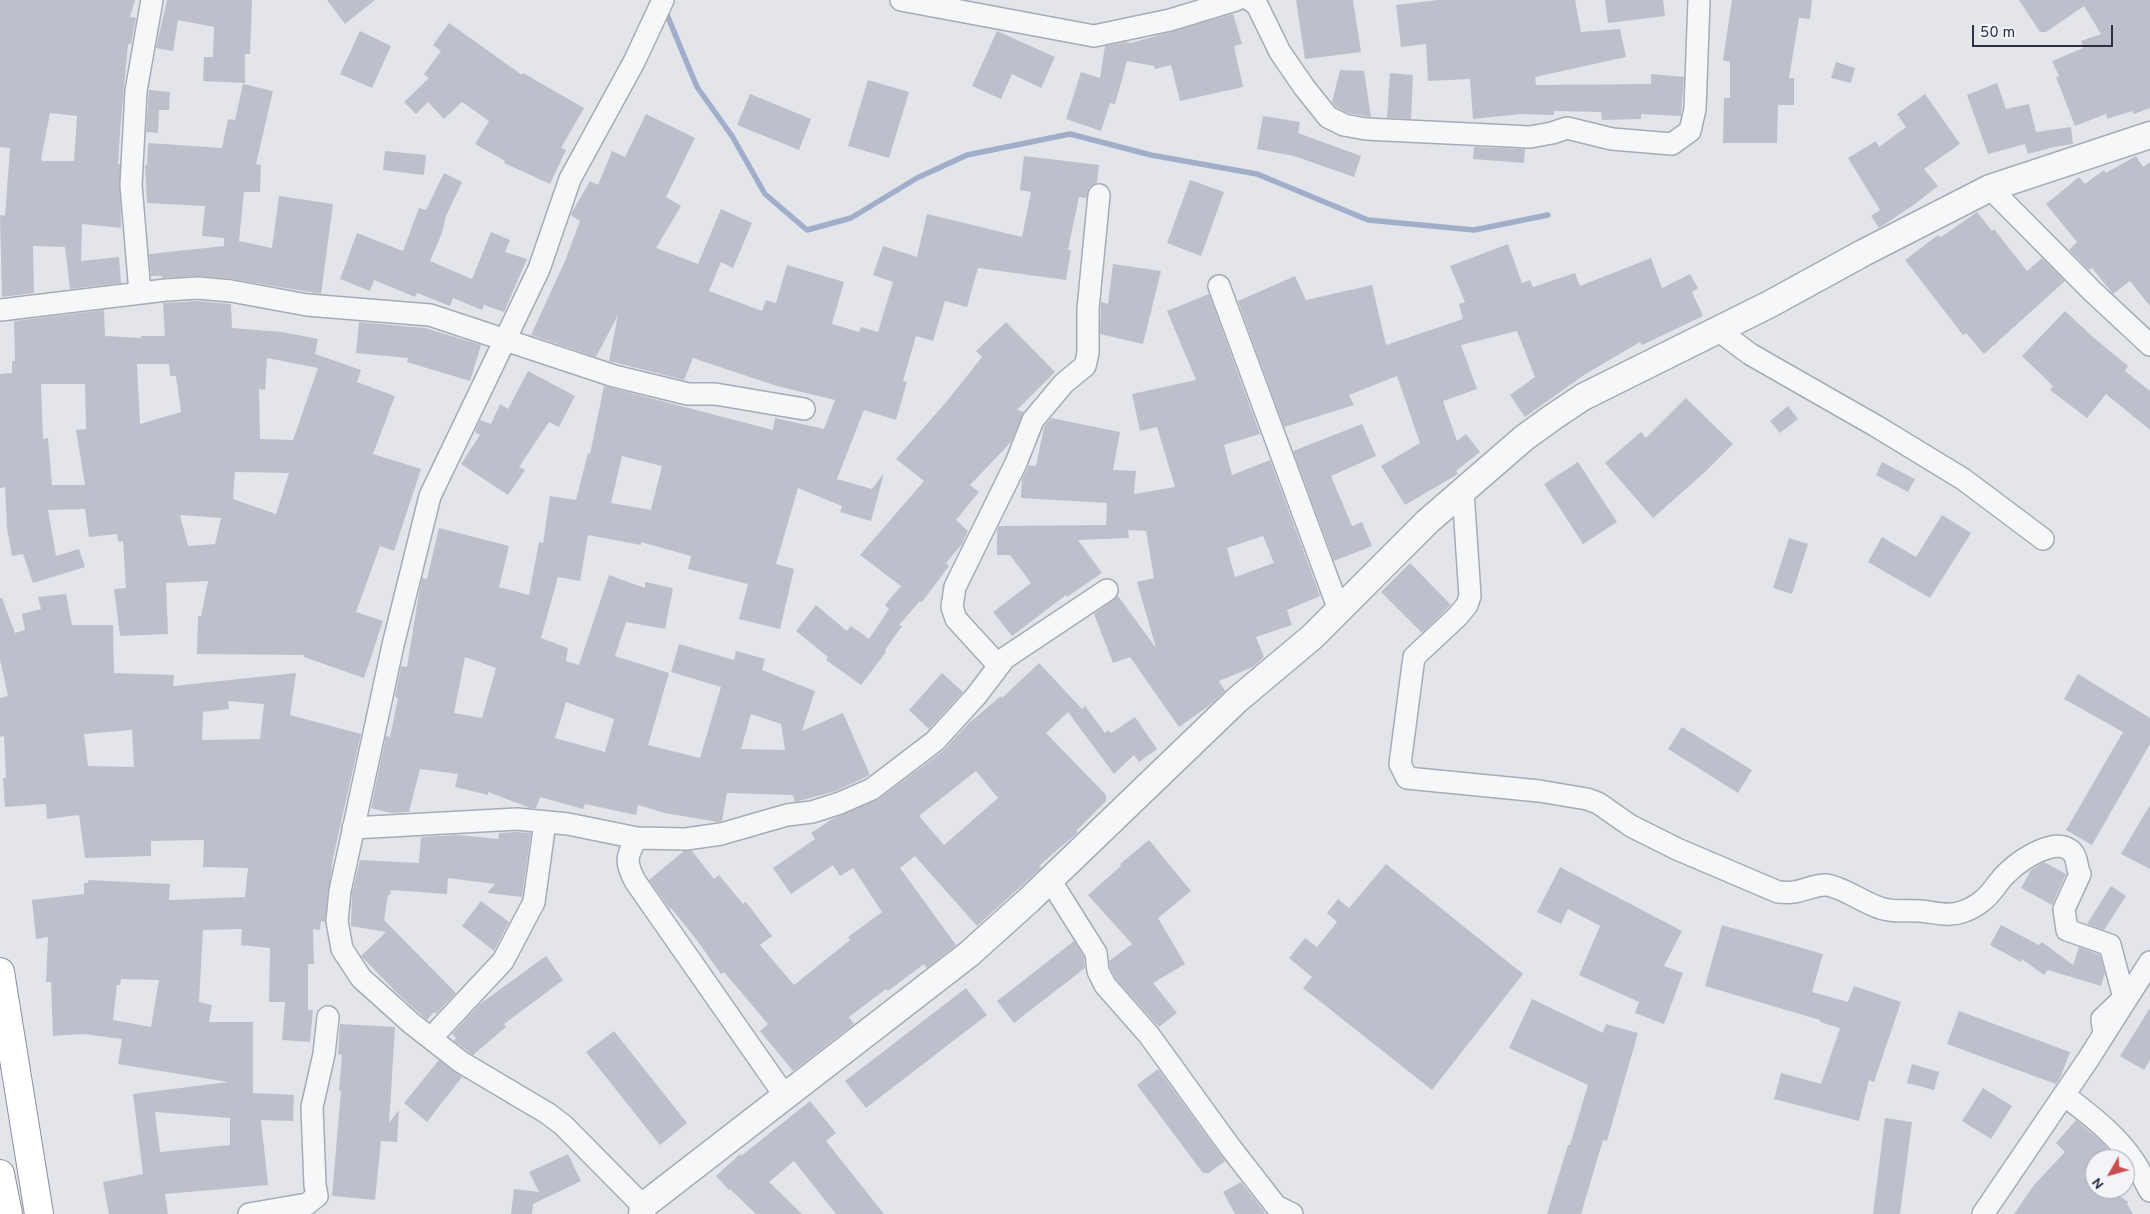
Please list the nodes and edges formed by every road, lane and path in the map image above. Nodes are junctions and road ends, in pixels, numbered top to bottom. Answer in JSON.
{"nodes":[{"id":1,"x":152,"y":0,"type":"edge"},
{"id":2,"x":663,"y":0,"type":"edge"},
{"id":3,"x":901,"y":0,"type":"edge"},
{"id":4,"x":1236,"y":0,"type":"edge"},
{"id":5,"x":1250,"y":0,"type":"edge"},
{"id":6,"x":1699,"y":0,"type":"edge"},
{"id":7,"x":994,"y":9,"type":"edge"},
{"id":8,"x":2150,"y":135,"type":"edge"},
{"id":9,"x":1990,"y":188,"type":"junction"},
{"id":10,"x":1099,"y":195,"type":"dead end"},
{"id":11,"x":1219,"y":286,"type":"dead end"},
{"id":12,"x":140,"y":293,"type":"junction"},
{"id":13,"x":0,"y":310,"type":"edge"},
{"id":14,"x":1718,"y":330,"type":"junction"},
{"id":15,"x":505,"y":341,"type":"junction"},
{"id":16,"x":2150,"y":345,"type":"edge"},
{"id":17,"x":804,"y":408,"type":"dead end"},
{"id":18,"x":1463,"y":491,"type":"junction"},
{"id":19,"x":2043,"y":539,"type":"dead end"},
{"id":20,"x":1107,"y":590,"type":"dead end"},
{"id":21,"x":1339,"y":610,"type":"junction"},
{"id":22,"x":999,"y":666,"type":"junction"},
{"id":23,"x":545,"y":822,"type":"junction"},
{"id":24,"x":353,"y":828,"type":"junction"},
{"id":25,"x":637,"y":838,"type":"junction"},
{"id":26,"x":1050,"y":880,"type":"junction"},
{"id":27,"x":2150,"y":962,"type":"edge"},
{"id":28,"x":0,"y":972,"type":"edge"},
{"id":29,"x":328,"y":1017,"type":"dead end"},
{"id":30,"x":2104,"y":1034,"type":"junction"},
{"id":31,"x":430,"y":1038,"type":"junction"},
{"id":32,"x":2064,"y":1095,"type":"junction"},
{"id":33,"x":786,"y":1096,"type":"junction"},
{"id":34,"x":0,"y":1174,"type":"edge"},
{"id":35,"x":2150,"y":1192,"type":"edge"},
{"id":36,"x":642,"y":1210,"type":"edge"},
{"id":37,"x":8,"y":1214,"type":"edge"},
{"id":38,"x":40,"y":1214,"type":"edge"},
{"id":39,"x":249,"y":1214,"type":"edge"},
{"id":40,"x":1292,"y":1214,"type":"edge"},
{"id":41,"x":1982,"y":1214,"type":"edge"}],
"edges":[{"from":1,"to":12,"type":"street"},
{"from":2,"to":15,"type":"street"},
{"from":3,"to":7,"type":"street"},
{"from":4,"to":7,"type":"street"},
{"from":5,"to":6,"type":"street"},
{"from":8,"to":9,"type":"street"},
{"from":9,"to":14,"type":"street"},
{"from":9,"to":16,"type":"street"},
{"from":10,"to":22,"type":"street"},
{"from":11,"to":21,"type":"street"},
{"from":12,"to":13,"type":"street"},
{"from":12,"to":15,"type":"street"},
{"from":14,"to":18,"type":"street"},
{"from":14,"to":19,"type":"street"},
{"from":15,"to":17,"type":"street"},
{"from":15,"to":24,"type":"street"},
{"from":18,"to":21,"type":"street"},
{"from":18,"to":30,"type":"street"},
{"from":20,"to":22,"type":"street"},
{"from":21,"to":26,"type":"street"},
{"from":22,"to":25,"type":"street"},
{"from":23,"to":24,"type":"street"},
{"from":23,"to":25,"type":"street"},
{"from":23,"to":31,"type":"street"},
{"from":24,"to":31,"type":"street"},
{"from":25,"to":33,"type":"street"},
{"from":26,"to":33,"type":"street"},
{"from":26,"to":40,"type":"street"},
{"from":27,"to":30,"type":"street"},
{"from":28,"to":38,"type":"highway"},
{"from":29,"to":39,"type":"street"},
{"from":30,"to":32,"type":"street"},
{"from":31,"to":36,"type":"street"},
{"from":32,"to":35,"type":"street"},
{"from":32,"to":41,"type":"street"},
{"from":33,"to":36,"type":"street"},
{"from":34,"to":37,"type":"highway"}]}
